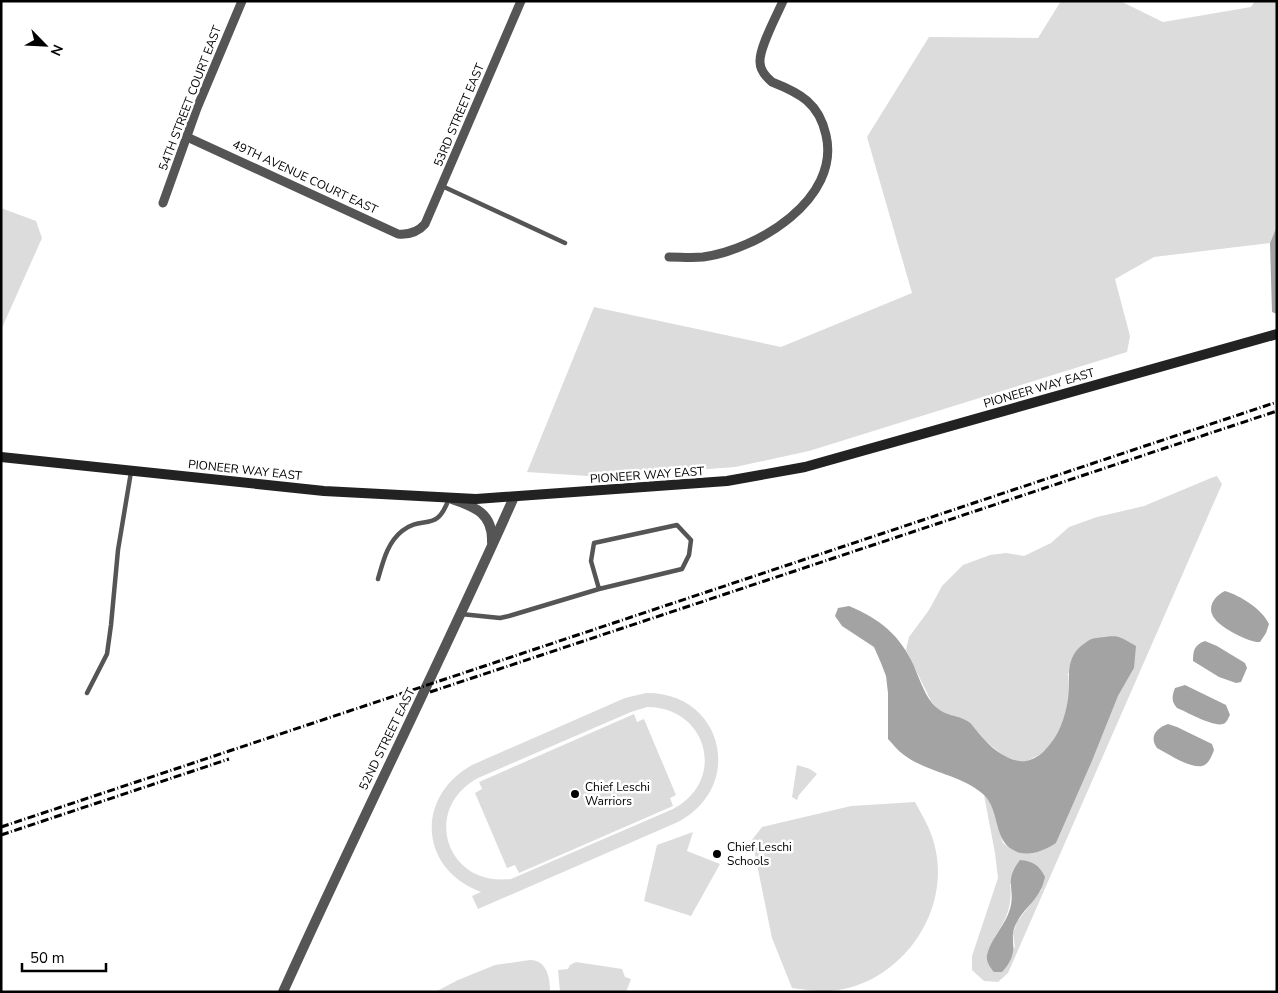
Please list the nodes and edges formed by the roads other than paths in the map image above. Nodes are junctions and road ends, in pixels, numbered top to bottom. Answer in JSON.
{"nodes":[{"id":1,"x":242,"y":1,"type":"edge"},
{"id":2,"x":521,"y":1,"type":"edge"},
{"id":3,"x":783,"y":1,"type":"edge"},
{"id":4,"x":187,"y":137,"type":"junction"},
{"id":5,"x":442,"y":186,"type":"junction"},
{"id":6,"x":163,"y":204,"type":"dead end"},
{"id":7,"x":414,"y":233,"type":"joint"},
{"id":8,"x":565,"y":243,"type":"dead end"},
{"id":9,"x":669,"y":256,"type":"dead end"},
{"id":10,"x":1277,"y":334,"type":"edge"},
{"id":11,"x":1,"y":457,"type":"edge"},
{"id":12,"x":131,"y":471,"type":"junction"},
{"id":13,"x":514,"y":497,"type":"junction"},
{"id":14,"x":449,"y":498,"type":"junction"},
{"id":15,"x":492,"y":547,"type":"junction"},
{"id":16,"x":378,"y":579,"type":"dead end"},
{"id":17,"x":599,"y":589,"type":"junction"},
{"id":18,"x":461,"y":614,"type":"junction"},
{"id":19,"x":87,"y":693,"type":"dead end"},
{"id":20,"x":283,"y":992,"type":"edge"}],
"edges":[{"from":1,"to":4,"type":"street","name":"54TH STREET COURT EAST"},
{"from":2,"to":5,"type":"street","name":"53RD STREET EAST"},
{"from":3,"to":9,"type":"street"},
{"from":4,"to":6,"type":"street","name":"54TH STREET COURT EAST"},
{"from":4,"to":7,"type":"street","name":"49TH AVENUE COURT EAST"},
{"from":5,"to":7,"type":"street","name":"53RD STREET EAST"},
{"from":5,"to":8,"type":"lane"},
{"from":10,"to":13,"type":"main road","name":"PIONEER WAY EAST"},
{"from":11,"to":12,"type":"main road","name":"PIONEER WAY EAST"},
{"from":12,"to":14,"type":"main road","name":"PIONEER WAY EAST"},
{"from":12,"to":19,"type":"lane"},
{"from":13,"to":14,"type":"main road","name":"PIONEER WAY EAST"},
{"from":13,"to":15,"type":"street","name":"52ND STREET EAST"},
{"from":14,"to":15,"type":"street"},
{"from":14,"to":16,"type":"lane"},
{"from":15,"to":18,"type":"street","name":"52ND STREET EAST"},
{"from":17,"to":17,"type":"lane"},
{"from":17,"to":18,"type":"lane"},
{"from":18,"to":20,"type":"street","name":"52ND STREET EAST"}]}
